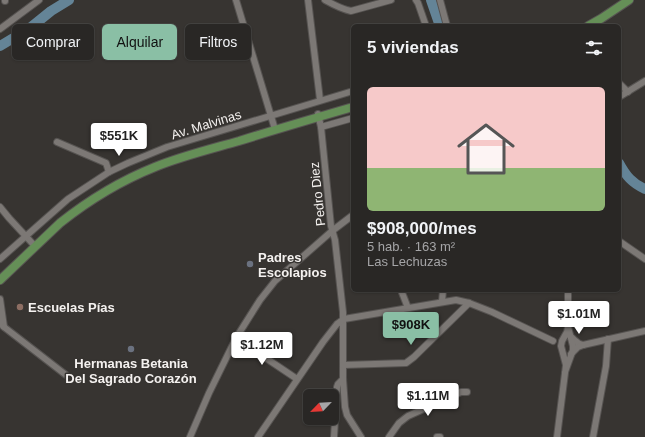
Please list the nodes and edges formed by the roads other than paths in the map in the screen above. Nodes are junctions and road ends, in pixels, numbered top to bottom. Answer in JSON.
{"nodes":[{"id":1,"x":40,"y":0,"type":"edge"},
{"id":2,"x":236,"y":0,"type":"edge"},
{"id":3,"x":308,"y":0,"type":"edge"},
{"id":4,"x":325,"y":0,"type":"edge"},
{"id":5,"x":391,"y":0,"type":"edge"},
{"id":6,"x":416,"y":0,"type":"edge"},
{"id":7,"x":440,"y":0,"type":"edge"},
{"id":8,"x":629,"y":0,"type":"edge"},
{"id":9,"x":618,"y":3,"type":"edge"},
{"id":10,"x":425,"y":24,"type":"edge"},
{"id":11,"x":446,"y":24,"type":"edge"},
{"id":12,"x":591,"y":24,"type":"edge"},
{"id":13,"x":0,"y":29,"type":"edge"},
{"id":14,"x":645,"y":81,"type":"edge"},
{"id":15,"x":621,"y":85,"type":"edge"},
{"id":16,"x":351,"y":92,"type":"edge"},
{"id":17,"x":628,"y":92,"type":"junction"},
{"id":18,"x":621,"y":96,"type":"edge"},
{"id":19,"x":320,"y":100,"type":"junction"},
{"id":20,"x":351,"y":104,"type":"edge"},
{"id":21,"x":351,"y":107,"type":"edge"},
{"id":22,"x":318,"y":115,"type":"junction"},
{"id":23,"x":271,"y":116,"type":"junction"},
{"id":24,"x":351,"y":119,"type":"edge"},
{"id":25,"x":274,"y":126,"type":"junction"},
{"id":26,"x":321,"y":127,"type":"junction"},
{"id":27,"x":57,"y":142,"type":"dead end"},
{"id":28,"x":109,"y":172,"type":"junction"},
{"id":29,"x":0,"y":208,"type":"edge"},
{"id":30,"x":351,"y":217,"type":"edge"},
{"id":31,"x":332,"y":232,"type":"junction"},
{"id":32,"x":25,"y":236,"type":"junction"},
{"id":33,"x":621,"y":243,"type":"edge"},
{"id":34,"x":33,"y":244,"type":"junction"},
{"id":35,"x":0,"y":259,"type":"edge"},
{"id":36,"x":645,"y":259,"type":"edge"},
{"id":37,"x":0,"y":274,"type":"edge"},
{"id":38,"x":0,"y":280,"type":"edge"},
{"id":39,"x":402,"y":292,"type":"edge"},
{"id":40,"x":443,"y":292,"type":"edge"},
{"id":41,"x":568,"y":292,"type":"edge"},
{"id":42,"x":0,"y":299,"type":"edge"},
{"id":43,"x":442,"y":302,"type":"junction"},
{"id":44,"x":469,"y":303,"type":"junction"},
{"id":45,"x":408,"y":308,"type":"junction"},
{"id":46,"x":344,"y":320,"type":"junction"},
{"id":47,"x":2,"y":325,"type":"edge"},
{"id":48,"x":568,"y":327,"type":"junction"},
{"id":49,"x":645,"y":331,"type":"edge"},
{"id":50,"x":570,"y":337,"type":"junction"},
{"id":51,"x":236,"y":338,"type":"junction"},
{"id":52,"x":563,"y":339,"type":"junction"},
{"id":53,"x":608,"y":339,"type":"junction"},
{"id":54,"x":553,"y":340,"type":"junction"},
{"id":55,"x":583,"y":345,"type":"junction"},
{"id":56,"x":562,"y":353,"type":"junction"},
{"id":57,"x":571,"y":354,"type":"junction"},
{"id":58,"x":343,"y":365,"type":"junction"},
{"id":59,"x":565,"y":372,"type":"junction"},
{"id":60,"x":66,"y":375,"type":"dead end"},
{"id":61,"x":297,"y":379,"type":"junction"},
{"id":62,"x":343,"y":379,"type":"junction"},
{"id":63,"x":467,"y":392,"type":"dead end"},
{"id":64,"x":190,"y":437,"type":"edge"},
{"id":65,"x":258,"y":437,"type":"edge"},
{"id":66,"x":334,"y":437,"type":"edge"},
{"id":67,"x":361,"y":437,"type":"edge"},
{"id":68,"x":389,"y":437,"type":"edge"},
{"id":69,"x":437,"y":437,"type":"edge"},
{"id":70,"x":440,"y":437,"type":"edge"},
{"id":71,"x":557,"y":437,"type":"edge"},
{"id":72,"x":593,"y":437,"type":"edge"}],
"edges":[{"from":1,"to":13,"type":"street"},
{"from":2,"to":23,"type":"street"},
{"from":3,"to":19,"type":"street"},
{"from":4,"to":5,"type":"street"},
{"from":6,"to":10,"type":"street"},
{"from":7,"to":11,"type":"street"},
{"from":8,"to":9,"type":"main road"},
{"from":9,"to":12,"type":"main road"},
{"from":14,"to":17,"type":"street"},
{"from":15,"to":17,"type":"street"},
{"from":16,"to":19,"type":"street","name":"Av. Malvinas"},
{"from":17,"to":18,"type":"street"},
{"from":19,"to":23,"type":"street","name":"Av. Malvinas"},
{"from":20,"to":22,"type":"main road"},
{"from":21,"to":22,"type":"main road"},
{"from":22,"to":25,"type":"main road"},
{"from":22,"to":26,"type":"street","name":"Pedro Diez"},
{"from":22,"to":38,"type":"main road"},
{"from":23,"to":25,"type":"street"},
{"from":23,"to":28,"type":"street","name":"Av. Malvinas"},
{"from":24,"to":26,"type":"street"},
{"from":25,"to":34,"type":"main road"},
{"from":26,"to":31,"type":"street","name":"Pedro Diez"},
{"from":27,"to":28,"type":"street"},
{"from":28,"to":32,"type":"street","name":"Av. Malvinas"},
{"from":29,"to":32,"type":"street"},
{"from":30,"to":31,"type":"street"},
{"from":31,"to":46,"type":"street","name":"Pedro Diez"},
{"from":31,"to":51,"type":"street"},
{"from":32,"to":34,"type":"street"},
{"from":32,"to":35,"type":"street","name":"Av. Malvinas"},
{"from":33,"to":36,"type":"street"},
{"from":34,"to":37,"type":"main road"},
{"from":39,"to":45,"type":"street"},
{"from":40,"to":43,"type":"street"},
{"from":41,"to":48,"type":"street"},
{"from":42,"to":47,"type":"street"},
{"from":43,"to":44,"type":"street"},
{"from":43,"to":45,"type":"street"},
{"from":44,"to":54,"type":"street"},
{"from":44,"to":58,"type":"street"},
{"from":45,"to":46,"type":"street"},
{"from":46,"to":58,"type":"street","name":"Pedro Diez"},
{"from":46,"to":61,"type":"street"},
{"from":47,"to":60,"type":"street"},
{"from":48,"to":50,"type":"street"},
{"from":48,"to":52,"type":"street"},
{"from":49,"to":53,"type":"street"},
{"from":50,"to":52,"type":"street"},
{"from":50,"to":55,"type":"street"},
{"from":50,"to":57,"type":"street"},
{"from":51,"to":61,"type":"street"},
{"from":51,"to":64,"type":"street"},
{"from":52,"to":54,"type":"street"},
{"from":52,"to":56,"type":"street"},
{"from":53,"to":55,"type":"street"},
{"from":53,"to":72,"type":"street"},
{"from":54,"to":56,"type":"street"},
{"from":55,"to":57,"type":"street"},
{"from":56,"to":57,"type":"street"},
{"from":56,"to":59,"type":"street"},
{"from":57,"to":59,"type":"street"},
{"from":58,"to":62,"type":"street","name":"Pedro Diez"},
{"from":59,"to":71,"type":"street"},
{"from":61,"to":65,"type":"street"},
{"from":62,"to":66,"type":"street"},
{"from":62,"to":67,"type":"street","name":"Pedro Diez"},
{"from":63,"to":68,"type":"street"},
{"from":69,"to":70,"type":"street"}]}
